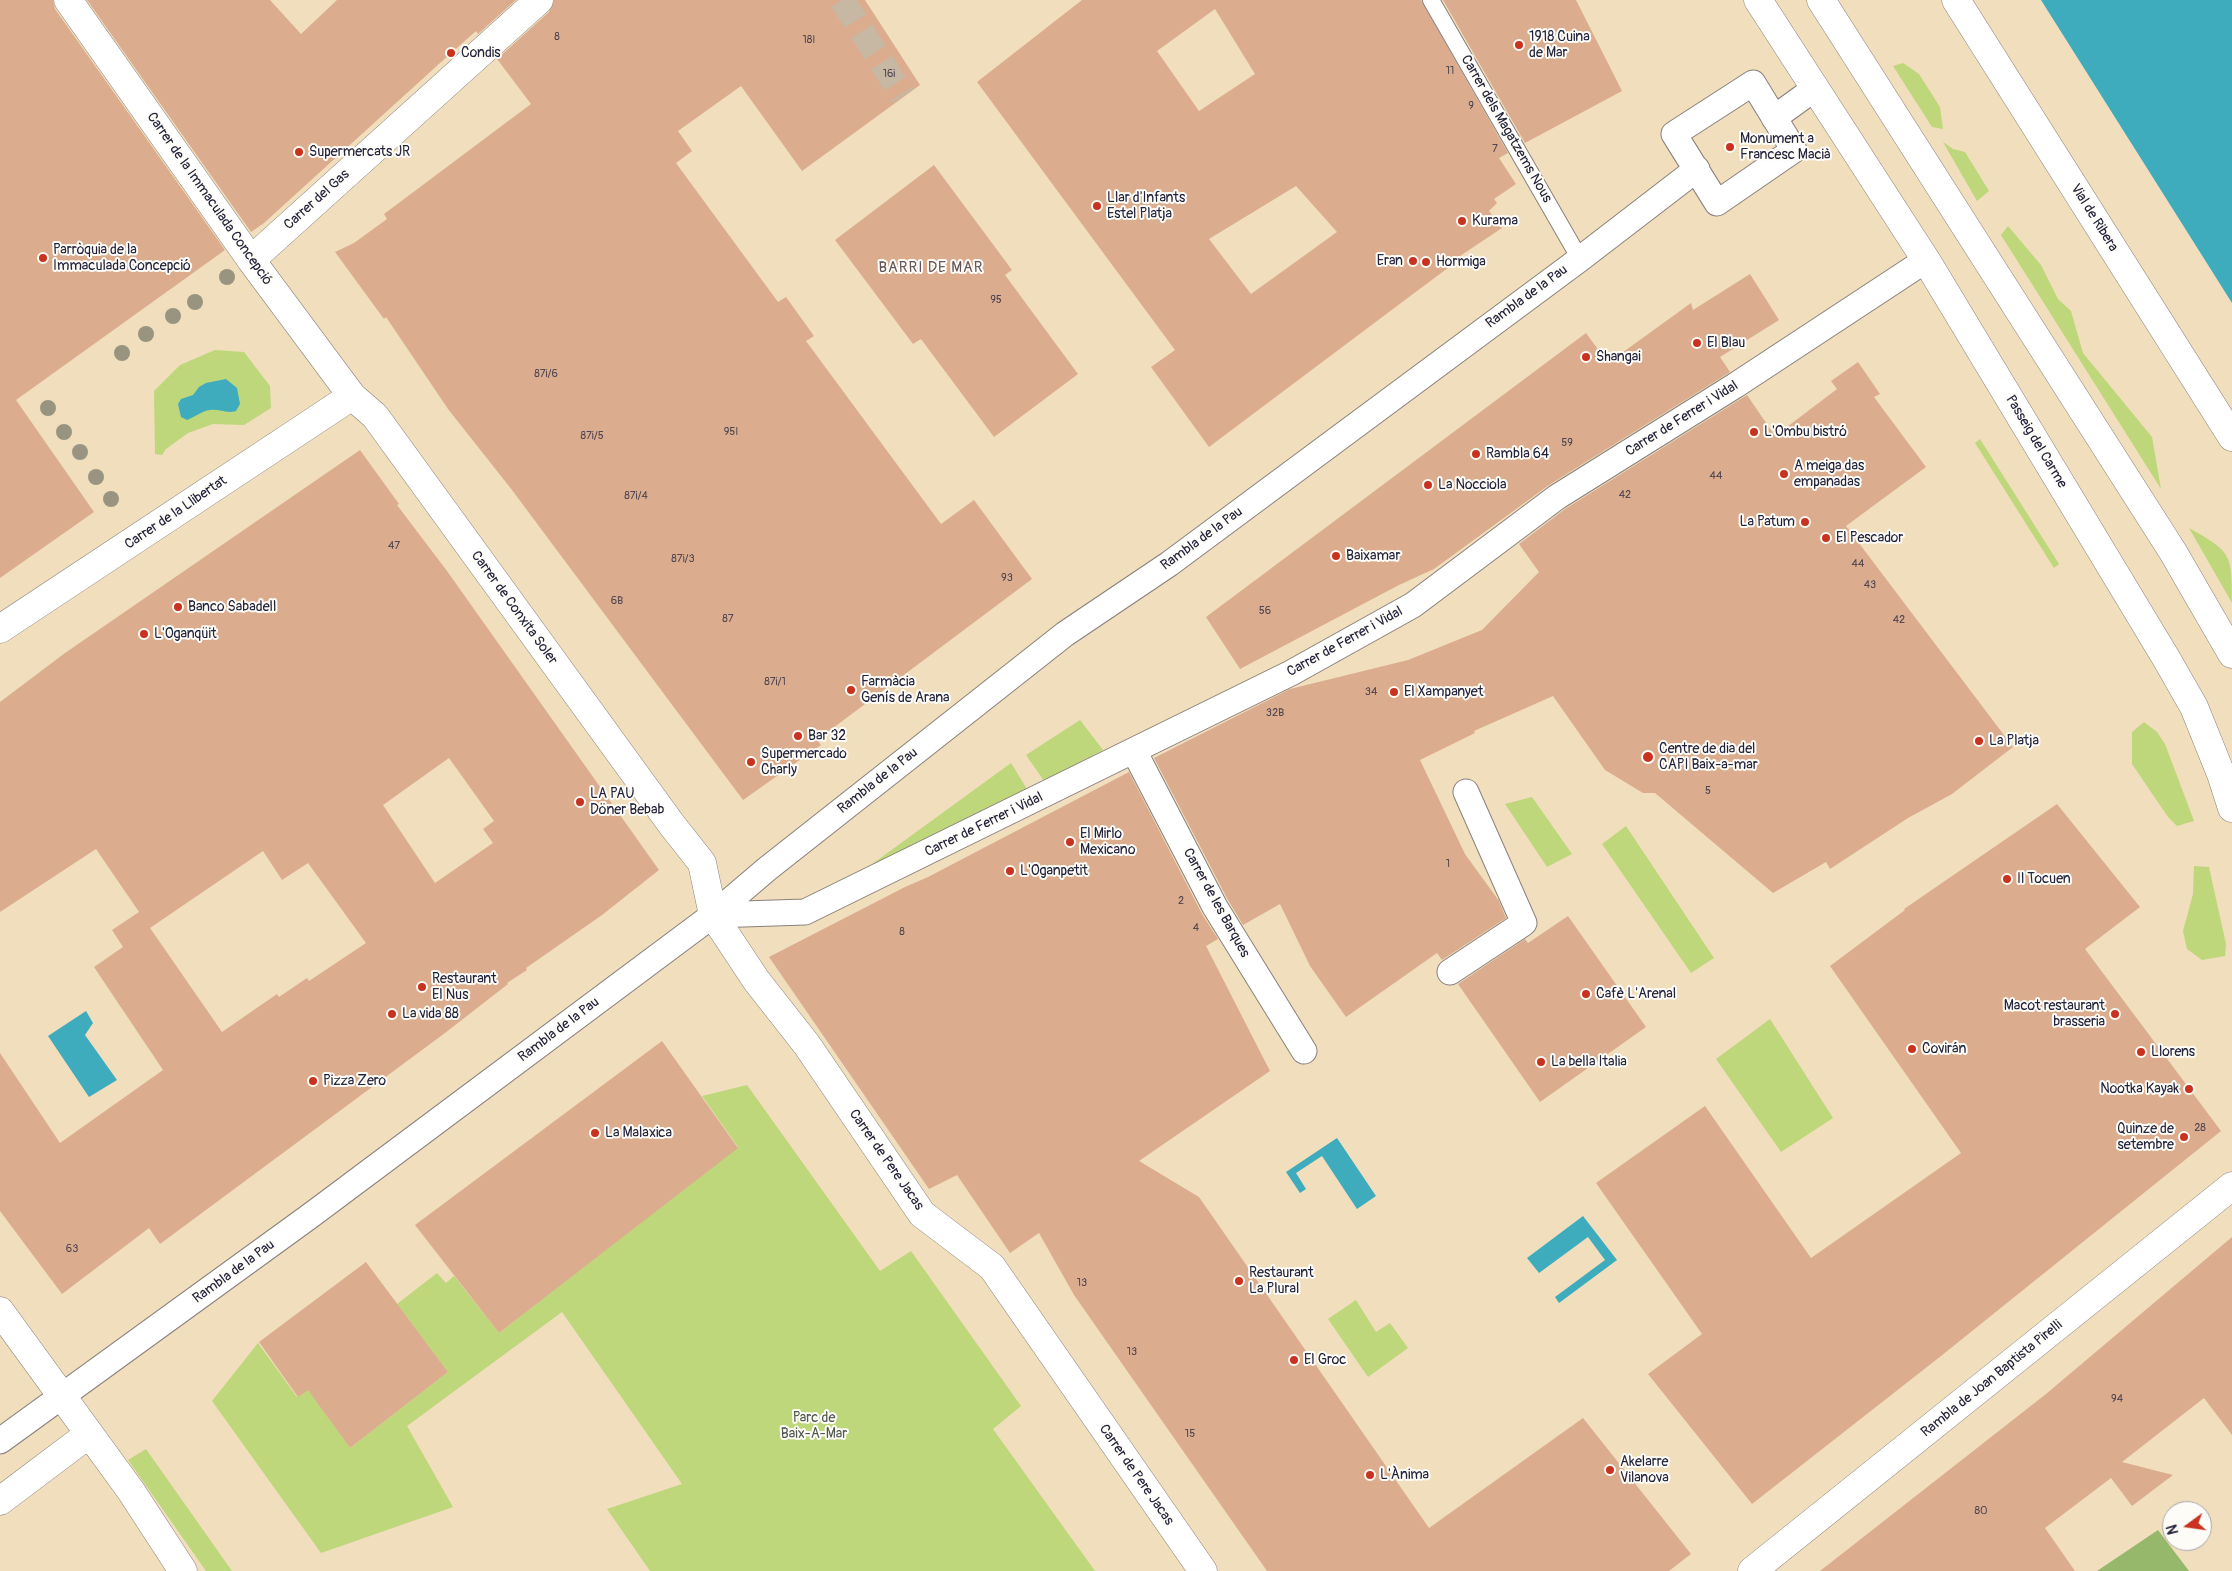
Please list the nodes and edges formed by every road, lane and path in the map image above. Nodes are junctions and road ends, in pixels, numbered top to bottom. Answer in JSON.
{"nodes":[{"id":1,"x":68,"y":0,"type":"edge"},
{"id":2,"x":539,"y":0,"type":"edge"},
{"id":3,"x":1431,"y":0,"type":"edge"},
{"id":4,"x":1758,"y":0,"type":"edge"},
{"id":5,"x":1821,"y":0,"type":"edge"},
{"id":6,"x":1956,"y":0,"type":"edge"},
{"id":7,"x":1814,"y":89,"type":"junction"},
{"id":8,"x":1774,"y":118,"type":"junction"},
{"id":9,"x":1697,"y":169,"type":"junction"},
{"id":10,"x":1580,"y":259,"type":"junction"},
{"id":11,"x":251,"y":260,"type":"junction"},
{"id":12,"x":1926,"y":260,"type":"junction"},
{"id":13,"x":352,"y":396,"type":"junction"},
{"id":14,"x":2232,"y":436,"type":"edge"},
{"id":15,"x":0,"y":630,"type":"edge"},
{"id":16,"x":2232,"y":654,"type":"edge"},
{"id":17,"x":1134,"y":752,"type":"junction"},
{"id":18,"x":1466,"y":792,"type":"dead end"},
{"id":19,"x":2232,"y":808,"type":"edge"},
{"id":20,"x":672,"y":825,"type":"joint"},
{"id":21,"x":713,"y":915,"type":"junction"},
{"id":22,"x":1450,"y":972,"type":"dead end"},
{"id":23,"x":1304,"y":1051,"type":"dead end"},
{"id":24,"x":2232,"y":1186,"type":"edge"},
{"id":25,"x":0,"y":1311,"type":"edge"},
{"id":26,"x":61,"y":1396,"type":"junction"},
{"id":27,"x":89,"y":1434,"type":"junction"},
{"id":28,"x":0,"y":1441,"type":"edge"},
{"id":29,"x":0,"y":1501,"type":"edge"},
{"id":30,"x":1759,"y":1569,"type":"edge"},
{"id":31,"x":183,"y":1571,"type":"edge"},
{"id":32,"x":1203,"y":1571,"type":"edge"}],
"edges":[{"from":1,"to":11,"type":"street","name":"Carrer de la Immaculada Concepció"},
{"from":2,"to":11,"type":"street","name":"Carrer del Gas"},
{"from":3,"to":10,"type":"lane","name":"Carrer dels Magatzems Nous"},
{"from":4,"to":7,"type":"street","name":"Passeig del Carme"},
{"from":5,"to":16,"type":"street"},
{"from":6,"to":14,"type":"street","name":"Vial de Ribera"},
{"from":7,"to":8,"type":"street"},
{"from":7,"to":12,"type":"street","name":"Passeig del Carme"},
{"from":8,"to":9,"type":"street"},
{"from":8,"to":9,"type":"street"},
{"from":9,"to":10,"type":"street","name":"Rambla de la Pau"},
{"from":10,"to":21,"type":"street","name":"Rambla de la Pau"},
{"from":11,"to":13,"type":"street","name":"Carrer de la Immaculada Concepció"},
{"from":12,"to":17,"type":"street","name":"Carrer de Ferrer i Vidal"},
{"from":12,"to":19,"type":"street","name":"Passeig del Carme"},
{"from":13,"to":15,"type":"street","name":"Carrer de la Llibertat"},
{"from":13,"to":20,"type":"street","name":"Carrer de Conxita Soler"},
{"from":17,"to":21,"type":"street","name":"Carrer de Ferrer i Vidal"},
{"from":17,"to":23,"type":"street","name":"Carrer de les Barques"},
{"from":18,"to":22,"type":"street"},
{"from":20,"to":21,"type":"street","name":"Carrer de Pere Jacas"},
{"from":21,"to":26,"type":"street","name":"Rambla de la Pau"},
{"from":21,"to":32,"type":"street","name":"Carrer de Pere Jacas"},
{"from":24,"to":30,"type":"street","name":"Rambla de Joan Baptista Pirelli"},
{"from":25,"to":26,"type":"street"},
{"from":26,"to":27,"type":"street"},
{"from":26,"to":28,"type":"street","name":"Rambla de la Pau"},
{"from":27,"to":29,"type":"street"},
{"from":27,"to":31,"type":"street"}]}
